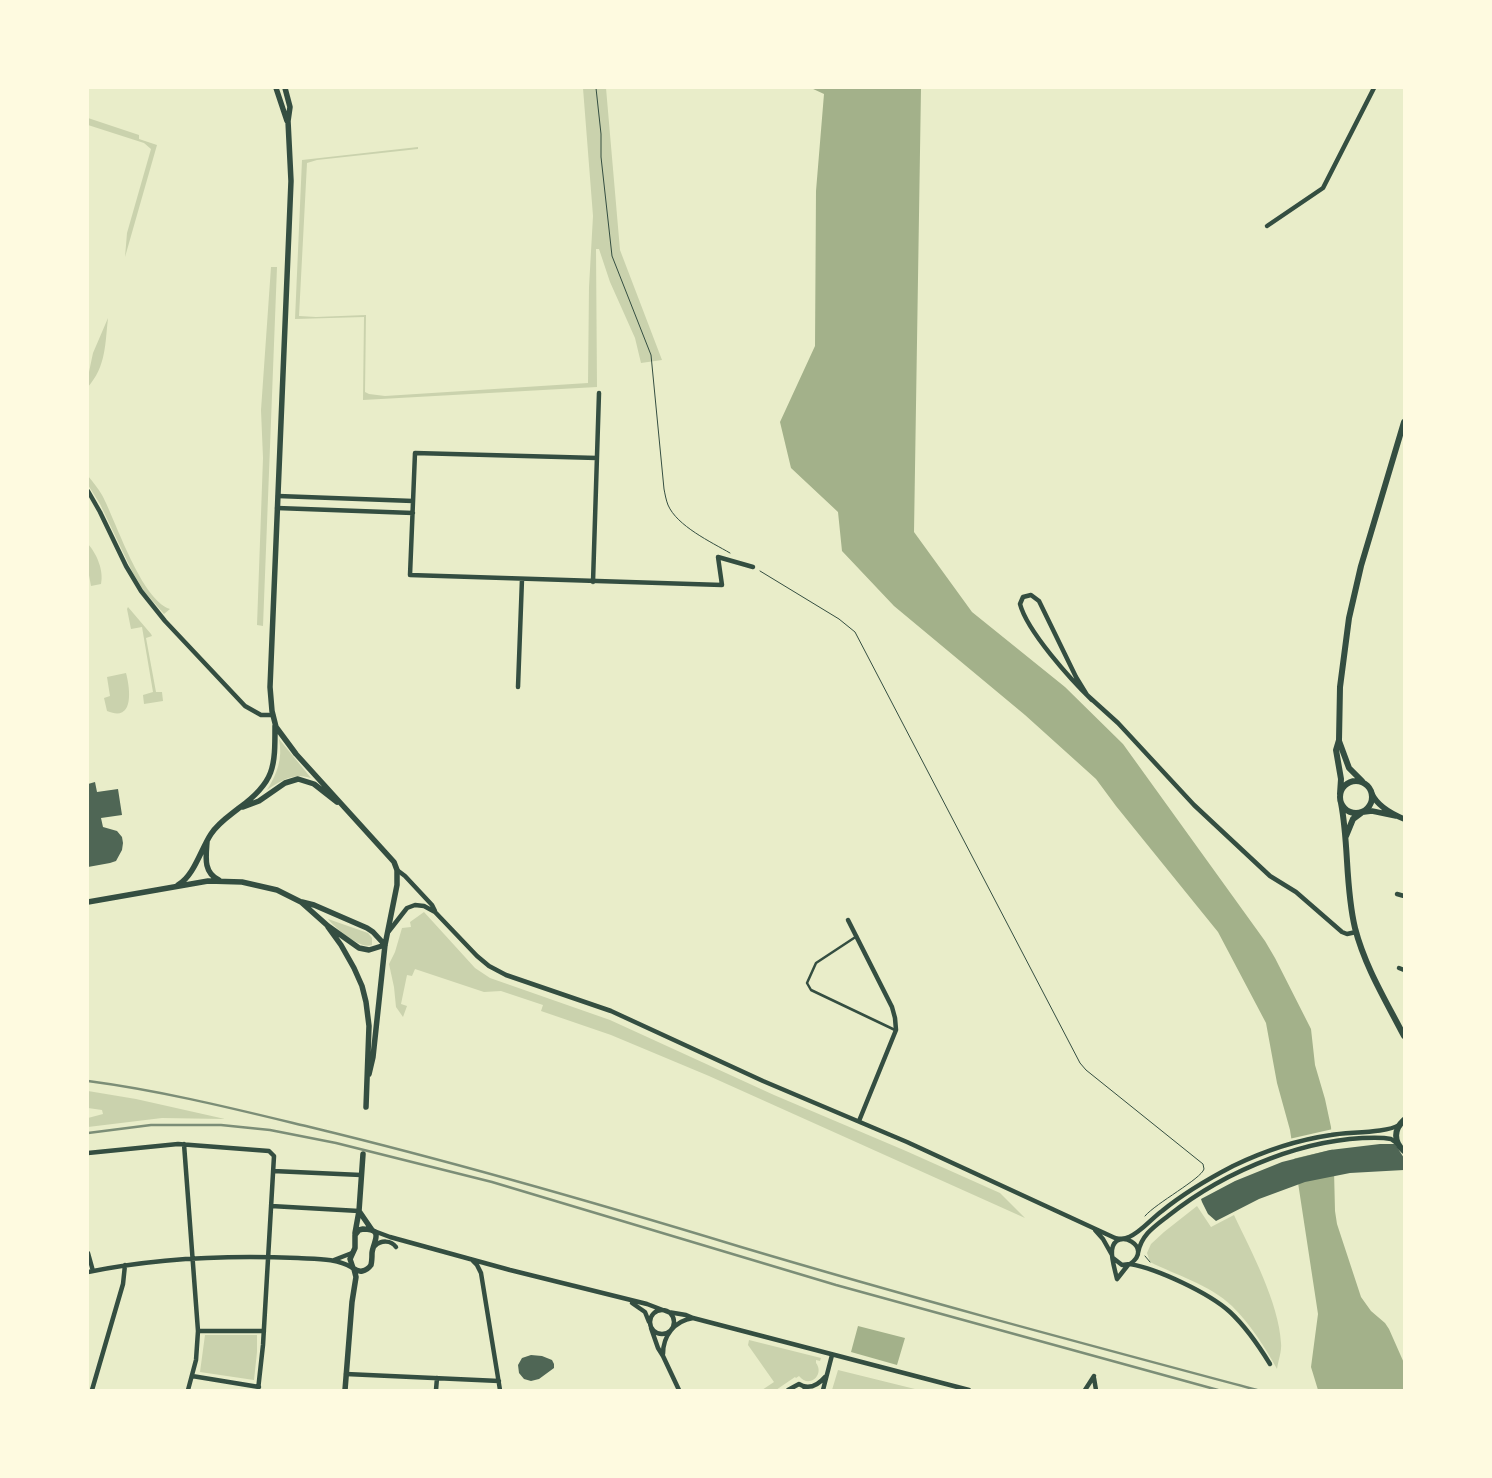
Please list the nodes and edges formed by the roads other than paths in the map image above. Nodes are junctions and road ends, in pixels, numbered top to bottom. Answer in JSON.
{"nodes":[{"id":1,"x":276,"y":88,"type":"edge"},
{"id":2,"x":285,"y":88,"type":"edge"},
{"id":3,"x":1374,"y":88,"type":"edge"},
{"id":4,"x":288,"y":123,"type":"junction"},
{"id":5,"x":1267,"y":226,"type":"dead end"},
{"id":6,"x":598,"y":393,"type":"dead end"},
{"id":7,"x":1404,"y":422,"type":"edge"},
{"id":8,"x":596,"y":458,"type":"junction"},
{"id":9,"x":88,"y":491,"type":"edge"},
{"id":10,"x":278,"y":496,"type":"junction"},
{"id":11,"x":413,"y":501,"type":"junction"},
{"id":12,"x":277,"y":508,"type":"junction"},
{"id":13,"x":413,"y":513,"type":"junction"},
{"id":14,"x":753,"y":567,"type":"road end"},
{"id":15,"x":522,"y":579,"type":"junction"},
{"id":16,"x":593,"y":582,"type":"junction"},
{"id":17,"x":518,"y":687,"type":"dead end"},
{"id":18,"x":1092,"y":700,"type":"junction"},
{"id":19,"x":272,"y":715,"type":"junction"},
{"id":20,"x":274,"y":724,"type":"junction"},
{"id":21,"x":1339,"y":740,"type":"junction"},
{"id":22,"x":1366,"y":784,"type":"junction"},
{"id":23,"x":1340,"y":794,"type":"junction"},
{"id":24,"x":1372,"y":794,"type":"junction"},
{"id":25,"x":1341,"y":803,"type":"junction"},
{"id":26,"x":345,"y":808,"type":"junction"},
{"id":27,"x":238,"y":809,"type":"junction"},
{"id":28,"x":1364,"y":812,"type":"junction"},
{"id":29,"x":1397,"y":816,"type":"junction"},
{"id":30,"x":1404,"y":819,"type":"edge"},
{"id":31,"x":1346,"y":837,"type":"junction"},
{"id":32,"x":207,"y":840,"type":"junction"},
{"id":33,"x":398,"y":870,"type":"junction"},
{"id":34,"x":224,"y":880,"type":"junction"},
{"id":35,"x":170,"y":887,"type":"junction"},
{"id":36,"x":1397,"y":894,"type":"dead end"},
{"id":37,"x":1404,"y":896,"type":"edge"},
{"id":38,"x":88,"y":902,"type":"edge"},
{"id":39,"x":301,"y":902,"type":"junction"},
{"id":40,"x":436,"y":912,"type":"junction"},
{"id":41,"x":848,"y":920,"type":"dead end"},
{"id":42,"x":327,"y":925,"type":"junction"},
{"id":43,"x":1356,"y":932,"type":"junction"},
{"id":44,"x":388,"y":933,"type":"junction"},
{"id":45,"x":857,"y":936,"type":"junction"},
{"id":46,"x":385,"y":945,"type":"junction"},
{"id":47,"x":1399,"y":968,"type":"dead end"},
{"id":48,"x":1404,"y":970,"type":"edge"},
{"id":49,"x":896,"y":1030,"type":"junction"},
{"id":50,"x":1404,"y":1036,"type":"edge"},
{"id":51,"x":368,"y":1074,"type":"junction"},
{"id":52,"x":366,"y":1107,"type":"dead end"},
{"id":53,"x":859,"y":1121,"type":"junction"},
{"id":54,"x":1402,"y":1122,"type":"edge"},
{"id":55,"x":184,"y":1144,"type":"junction"},
{"id":56,"x":1398,"y":1145,"type":"junction"},
{"id":57,"x":1404,"y":1151,"type":"edge"},
{"id":58,"x":88,"y":1153,"type":"edge"},
{"id":59,"x":363,"y":1154,"type":"dead end"},
{"id":60,"x":273,"y":1171,"type":"junction"},
{"id":61,"x":361,"y":1175,"type":"junction"},
{"id":62,"x":271,"y":1206,"type":"junction"},
{"id":63,"x":359,"y":1211,"type":"junction"},
{"id":64,"x":1093,"y":1228,"type":"junction"},
{"id":65,"x":372,"y":1230,"type":"junction"},
{"id":66,"x":355,"y":1235,"type":"junction"},
{"id":67,"x":1122,"y":1240,"type":"junction"},
{"id":68,"x":374,"y":1246,"type":"junction"},
{"id":69,"x":396,"y":1247,"type":"dead end"},
{"id":70,"x":353,"y":1252,"type":"junction"},
{"id":71,"x":88,"y":1253,"type":"edge"},
{"id":72,"x":1138,"y":1254,"type":"junction"},
{"id":73,"x":268,"y":1257,"type":"junction"},
{"id":74,"x":1113,"y":1257,"type":"junction"},
{"id":75,"x":468,"y":1258,"type":"junction"},
{"id":76,"x":193,"y":1259,"type":"junction"},
{"id":77,"x":333,"y":1260,"type":"junction"},
{"id":78,"x":1129,"y":1264,"type":"junction"},
{"id":79,"x":125,"y":1265,"type":"junction"},
{"id":80,"x":491,"y":1265,"type":"junction"},
{"id":81,"x":1148,"y":1267,"type":"junction"},
{"id":82,"x":354,"y":1269,"type":"junction"},
{"id":83,"x":93,"y":1271,"type":"junction"},
{"id":84,"x":88,"y":1272,"type":"edge"},
{"id":85,"x":481,"y":1273,"type":"junction"},
{"id":86,"x":628,"y":1300,"type":"junction"},
{"id":87,"x":665,"y":1311,"type":"junction"},
{"id":88,"x":693,"y":1318,"type":"junction"},
{"id":89,"x":650,"y":1326,"type":"junction"},
{"id":90,"x":671,"y":1329,"type":"junction"},
{"id":91,"x":198,"y":1331,"type":"junction"},
{"id":92,"x":264,"y":1331,"type":"junction"},
{"id":93,"x":832,"y":1355,"type":"junction"},
{"id":94,"x":663,"y":1356,"type":"junction"},
{"id":95,"x":1270,"y":1364,"type":"dead end"},
{"id":96,"x":827,"y":1373,"type":"junction"},
{"id":97,"x":346,"y":1374,"type":"junction"},
{"id":98,"x":192,"y":1376,"type":"junction"},
{"id":99,"x":437,"y":1378,"type":"junction"},
{"id":100,"x":498,"y":1381,"type":"junction"},
{"id":101,"x":803,"y":1386,"type":"junction"},
{"id":102,"x":259,"y":1389,"type":"edge"},
{"id":103,"x":92,"y":1390,"type":"edge"},
{"id":104,"x":188,"y":1390,"type":"edge"},
{"id":105,"x":345,"y":1390,"type":"edge"},
{"id":106,"x":436,"y":1390,"type":"edge"},
{"id":107,"x":500,"y":1390,"type":"edge"},
{"id":108,"x":679,"y":1390,"type":"edge"},
{"id":109,"x":788,"y":1390,"type":"edge"},
{"id":110,"x":808,"y":1390,"type":"edge"},
{"id":111,"x":823,"y":1390,"type":"edge"},
{"id":112,"x":969,"y":1390,"type":"edge"},
{"id":113,"x":1085,"y":1390,"type":"edge"},
{"id":114,"x":1096,"y":1390,"type":"edge"}],
"edges":[{"from":1,"to":4,"type":"street"},
{"from":2,"to":4,"type":"street"},
{"from":3,"to":5,"type":"street"},
{"from":4,"to":10,"type":"street"},
{"from":6,"to":8,"type":"street"},
{"from":7,"to":21,"type":"main road"},
{"from":8,"to":11,"type":"street"},
{"from":8,"to":16,"type":"street"},
{"from":9,"to":19,"type":"street"},
{"from":10,"to":11,"type":"street"},
{"from":10,"to":12,"type":"street"},
{"from":11,"to":13,"type":"street"},
{"from":12,"to":13,"type":"street"},
{"from":12,"to":19,"type":"street"},
{"from":13,"to":15,"type":"street"},
{"from":14,"to":16,"type":"street"},
{"from":15,"to":16,"type":"street"},
{"from":15,"to":17,"type":"street"},
{"from":18,"to":18,"type":"street"},
{"from":18,"to":43,"type":"street"},
{"from":19,"to":20,"type":"street"},
{"from":20,"to":26,"type":"street"},
{"from":20,"to":27,"type":"street"},
{"from":21,"to":22,"type":"main road"},
{"from":21,"to":23,"type":"main road"},
{"from":22,"to":23,"type":"main road"},
{"from":22,"to":24,"type":"main road"},
{"from":23,"to":25,"type":"main road"},
{"from":24,"to":28,"type":"main road"},
{"from":24,"to":29,"type":"street"},
{"from":25,"to":28,"type":"main road"},
{"from":25,"to":31,"type":"main road"},
{"from":26,"to":27,"type":"street"},
{"from":26,"to":33,"type":"street"},
{"from":27,"to":32,"type":"street"},
{"from":28,"to":29,"type":"street"},
{"from":28,"to":31,"type":"main road"},
{"from":29,"to":30,"type":"street"},
{"from":31,"to":43,"type":"main road"},
{"from":32,"to":34,"type":"street"},
{"from":32,"to":35,"type":"street"},
{"from":33,"to":40,"type":"street"},
{"from":33,"to":44,"type":"street"},
{"from":34,"to":35,"type":"street"},
{"from":34,"to":39,"type":"street"},
{"from":35,"to":38,"type":"street"},
{"from":36,"to":37,"type":"street"},
{"from":39,"to":42,"type":"street"},
{"from":39,"to":46,"type":"street"},
{"from":40,"to":44,"type":"street"},
{"from":40,"to":53,"type":"street"},
{"from":41,"to":45,"type":"street"},
{"from":42,"to":46,"type":"street"},
{"from":42,"to":51,"type":"street"},
{"from":43,"to":50,"type":"main road"},
{"from":44,"to":46,"type":"street"},
{"from":45,"to":49,"type":"street"},
{"from":45,"to":49,"type":"lane"},
{"from":46,"to":51,"type":"street"},
{"from":47,"to":48,"type":"street"},
{"from":49,"to":53,"type":"street"},
{"from":51,"to":52,"type":"street"},
{"from":53,"to":64,"type":"street"},
{"from":54,"to":56,"type":"main road"},
{"from":54,"to":67,"type":"street"},
{"from":55,"to":58,"type":"street"},
{"from":55,"to":60,"type":"street"},
{"from":55,"to":76,"type":"street"},
{"from":56,"to":57,"type":"main road"},
{"from":56,"to":72,"type":"street"},
{"from":59,"to":61,"type":"street"},
{"from":60,"to":61,"type":"street"},
{"from":60,"to":62,"type":"street"},
{"from":61,"to":63,"type":"street"},
{"from":62,"to":63,"type":"street"},
{"from":62,"to":73,"type":"street"},
{"from":63,"to":65,"type":"street"},
{"from":63,"to":66,"type":"street"},
{"from":64,"to":67,"type":"street"},
{"from":64,"to":74,"type":"street"},
{"from":65,"to":66,"type":"street"},
{"from":65,"to":68,"type":"street"},
{"from":65,"to":75,"type":"street"},
{"from":66,"to":70,"type":"street"},
{"from":67,"to":72,"type":"street"},
{"from":67,"to":74,"type":"street"},
{"from":68,"to":69,"type":"street"},
{"from":68,"to":82,"type":"street"},
{"from":70,"to":77,"type":"street"},
{"from":70,"to":82,"type":"street"},
{"from":71,"to":83,"type":"street"},
{"from":72,"to":78,"type":"street"},
{"from":72,"to":81,"type":"street"},
{"from":73,"to":76,"type":"street"},
{"from":73,"to":77,"type":"street"},
{"from":73,"to":92,"type":"street"},
{"from":74,"to":78,"type":"street"},
{"from":74,"to":78,"type":"street"},
{"from":75,"to":80,"type":"street"},
{"from":75,"to":85,"type":"street"},
{"from":76,"to":79,"type":"street"},
{"from":76,"to":91,"type":"street"},
{"from":77,"to":82,"type":"street"},
{"from":78,"to":81,"type":"street"},
{"from":79,"to":83,"type":"street"},
{"from":79,"to":103,"type":"street"},
{"from":80,"to":85,"type":"street"},
{"from":80,"to":86,"type":"street"},
{"from":81,"to":95,"type":"street"},
{"from":82,"to":97,"type":"street"},
{"from":83,"to":84,"type":"street"},
{"from":85,"to":100,"type":"street"},
{"from":86,"to":87,"type":"street"},
{"from":86,"to":89,"type":"street"},
{"from":87,"to":88,"type":"street"},
{"from":87,"to":89,"type":"street"},
{"from":87,"to":90,"type":"street"},
{"from":88,"to":90,"type":"street"},
{"from":88,"to":93,"type":"street"},
{"from":89,"to":90,"type":"street"},
{"from":89,"to":94,"type":"street"},
{"from":90,"to":94,"type":"street"},
{"from":91,"to":92,"type":"street"},
{"from":91,"to":98,"type":"street"},
{"from":92,"to":102,"type":"street"},
{"from":93,"to":96,"type":"street"},
{"from":93,"to":112,"type":"street"},
{"from":94,"to":108,"type":"street"},
{"from":96,"to":101,"type":"street"},
{"from":96,"to":111,"type":"street"},
{"from":97,"to":99,"type":"street"},
{"from":97,"to":105,"type":"street"},
{"from":98,"to":102,"type":"street"},
{"from":98,"to":104,"type":"street"},
{"from":99,"to":100,"type":"street"},
{"from":99,"to":106,"type":"street"},
{"from":100,"to":107,"type":"street"},
{"from":101,"to":109,"type":"street"},
{"from":101,"to":110,"type":"street"},
{"from":113,"to":114,"type":"street"}]}
